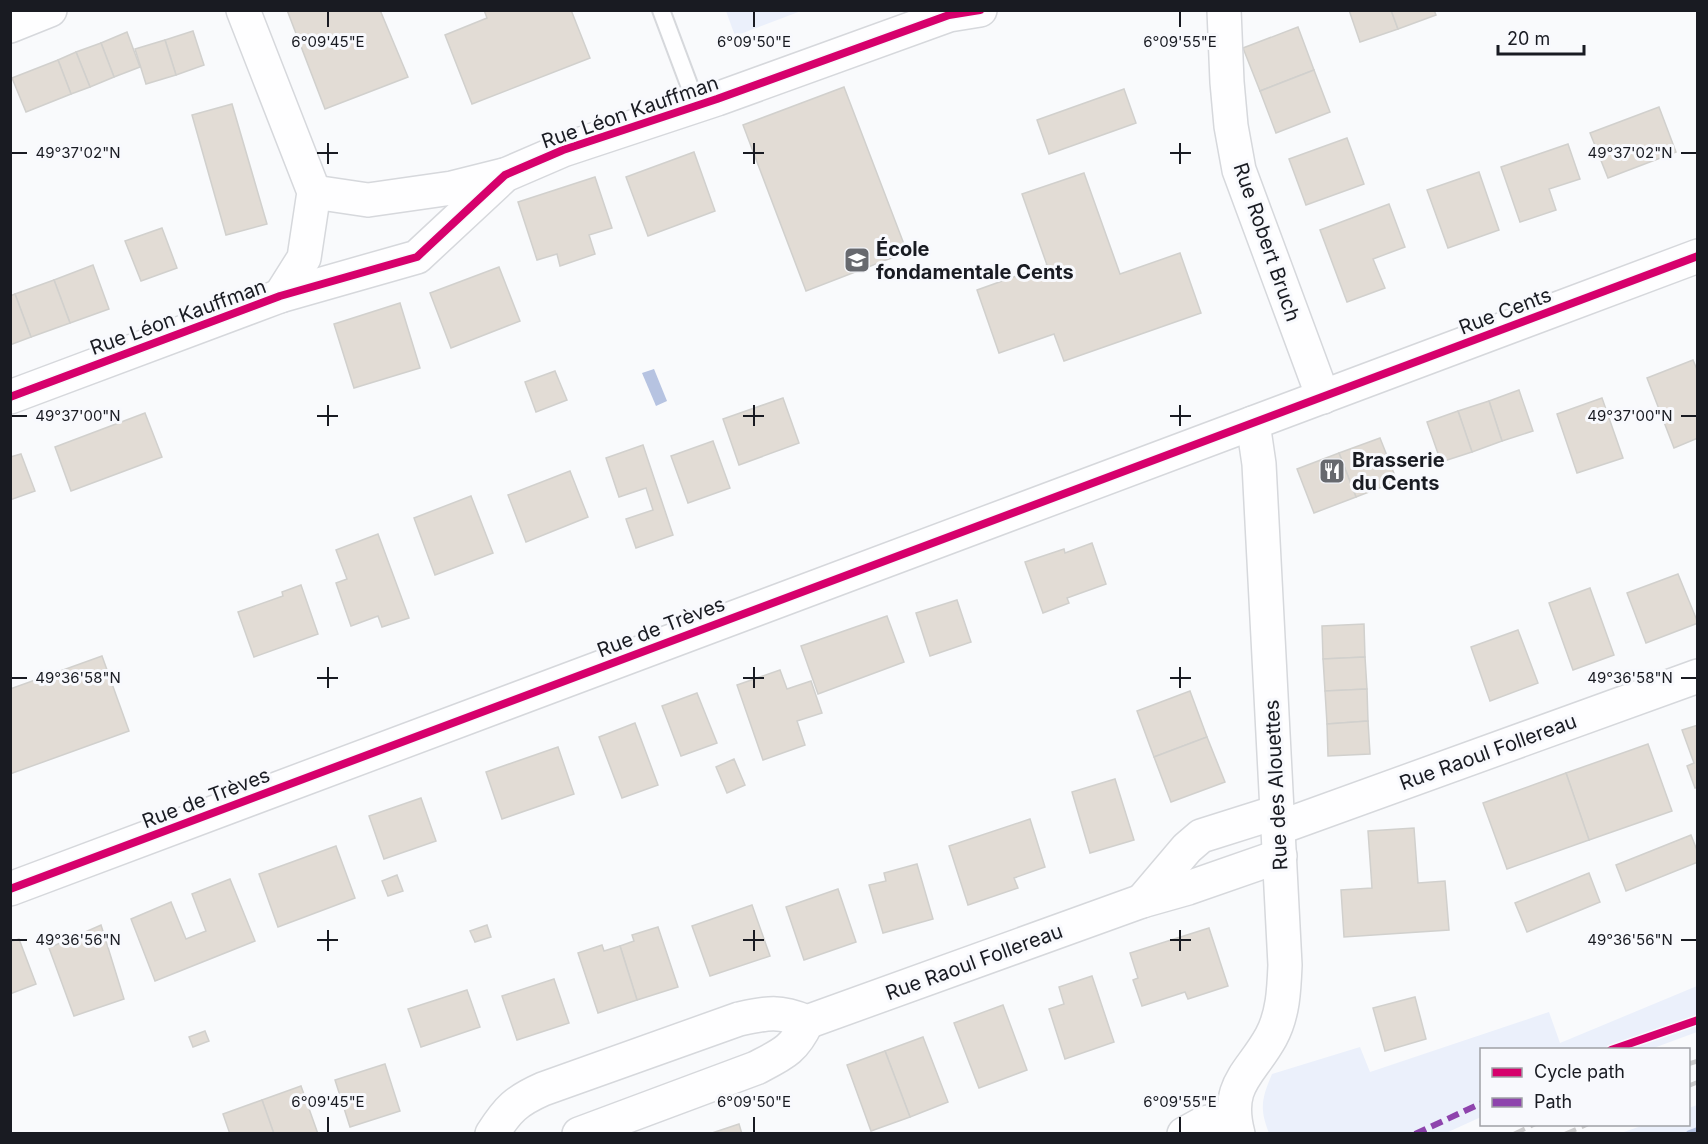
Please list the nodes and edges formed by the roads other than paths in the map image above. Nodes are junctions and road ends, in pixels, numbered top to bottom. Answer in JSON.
{"nodes":[{"id":1,"x":50,"y":10,"type":"edge"},
{"id":2,"x":243,"y":10,"type":"edge"},
{"id":3,"x":661,"y":10,"type":"edge"},
{"id":4,"x":980,"y":10,"type":"edge"},
{"id":5,"x":1224,"y":10,"type":"edge"},
{"id":6,"x":10,"y":26,"type":"edge"},
{"id":7,"x":697,"y":106,"type":"junction"},
{"id":8,"x":505,"y":175,"type":"junction"},
{"id":9,"x":314,"y":192,"type":"junction"},
{"id":10,"x":1698,"y":256,"type":"edge"},
{"id":11,"x":280,"y":296,"type":"junction"},
{"id":12,"x":10,"y":397,"type":"edge"},
{"id":13,"x":1323,"y":397,"type":"junction"},
{"id":14,"x":1253,"y":423,"type":"junction"},
{"id":15,"x":1698,"y":676,"type":"edge"},
{"id":16,"x":1278,"y":832,"type":"junction"},
{"id":17,"x":10,"y":889,"type":"edge"},
{"id":18,"x":1142,"y":901,"type":"junction"},
{"id":19,"x":807,"y":1022,"type":"junction"},
{"id":20,"x":1236,"y":1125,"type":"edge"},
{"id":21,"x":492,"y":1134,"type":"edge"},
{"id":22,"x":579,"y":1134,"type":"edge"},
{"id":23,"x":1184,"y":1134,"type":"edge"}],
"edges":[{"from":1,"to":6,"type":"street"},
{"from":2,"to":9,"type":"street"},
{"from":3,"to":7,"type":"lane"},
{"from":4,"to":7,"type":"street","name":"Rue Léon Kauffman"},
{"from":5,"to":13,"type":"street","name":"Rue Robert Bruch"},
{"from":7,"to":8,"type":"street","name":"Rue Léon Kauffman"},
{"from":8,"to":9,"type":"street"},
{"from":8,"to":11,"type":"street","name":"Rue Léon Kauffman"},
{"from":9,"to":11,"type":"street"},
{"from":10,"to":13,"type":"street","name":"Rue Cents"},
{"from":11,"to":12,"type":"street","name":"Rue Léon Kauffman"},
{"from":13,"to":14,"type":"street","name":"Rue de Trèves"},
{"from":14,"to":16,"type":"street","name":"Rue des Alouettes"},
{"from":14,"to":17,"type":"street","name":"Rue de Trèves"},
{"from":15,"to":16,"type":"street","name":"Rue Raoul Follereau"},
{"from":16,"to":18,"type":"street","name":"Rue Raoul Follereau"},
{"from":16,"to":18,"type":"street","name":"Rue Raoul Follereau"},
{"from":16,"to":20,"type":"street","name":"Rue des Alouettes"},
{"from":18,"to":19,"type":"street","name":"Rue Raoul Follereau"},
{"from":19,"to":21,"type":"street"},
{"from":19,"to":22,"type":"street"},
{"from":20,"to":23,"type":"street"}]}
